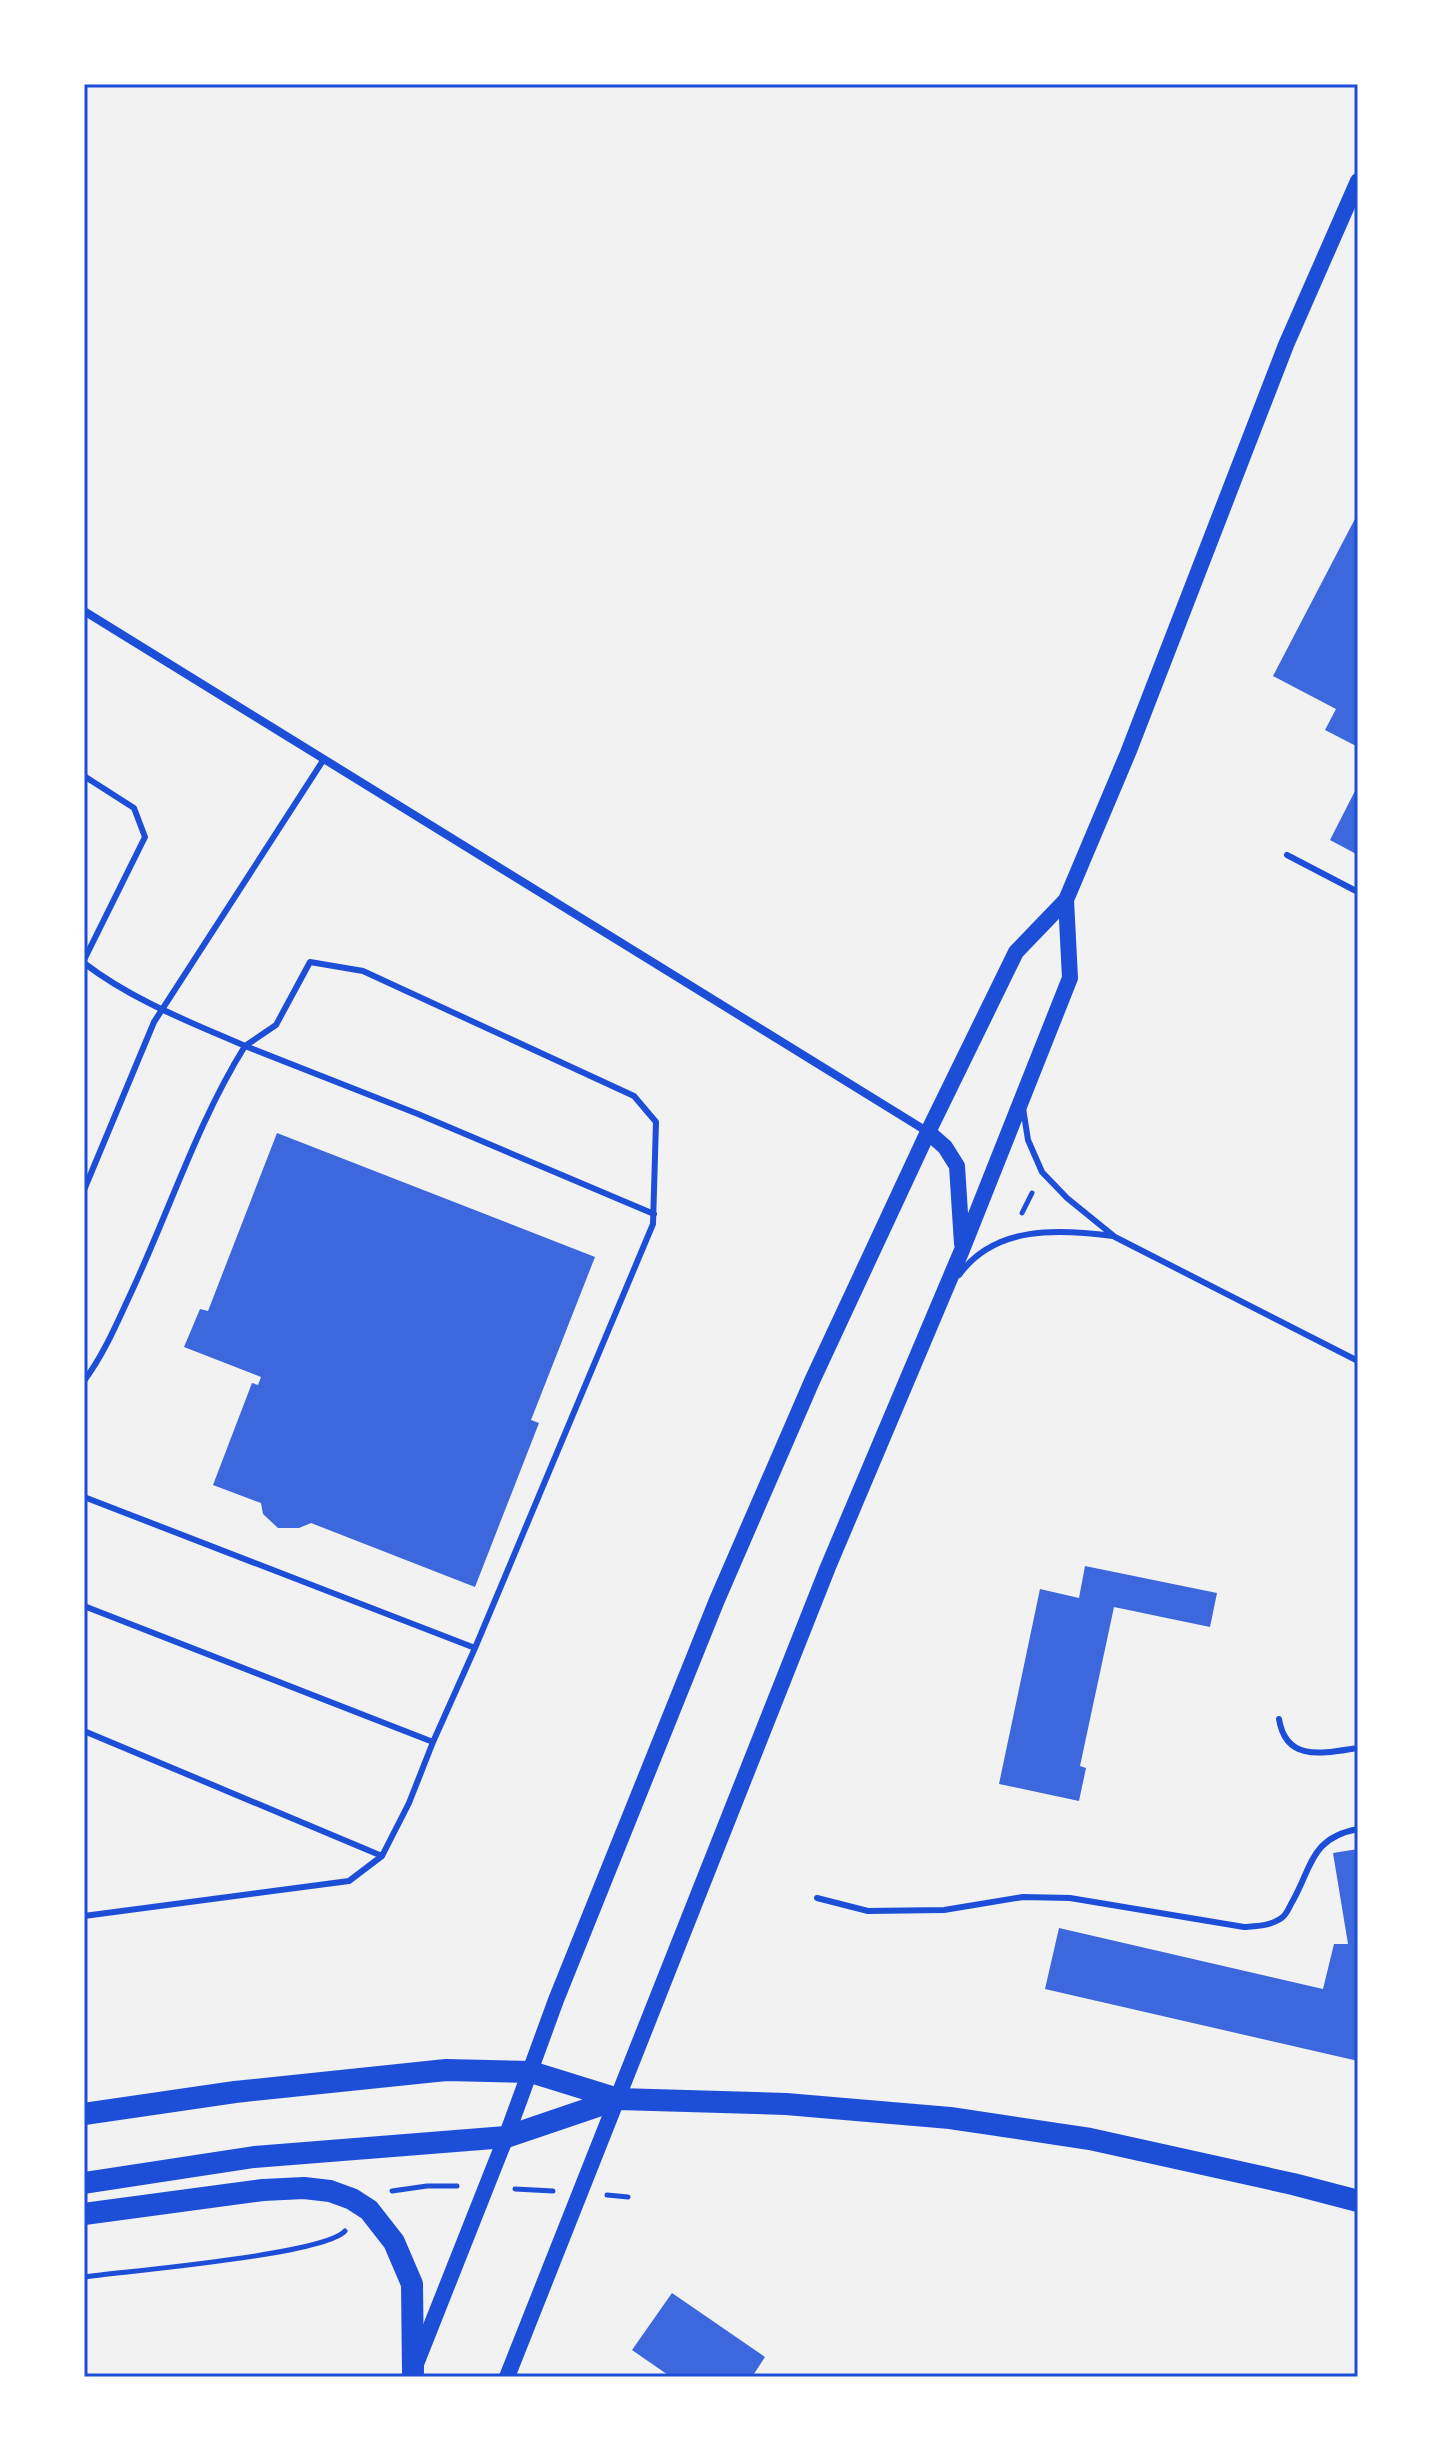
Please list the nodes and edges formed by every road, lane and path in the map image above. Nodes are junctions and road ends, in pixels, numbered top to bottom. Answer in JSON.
{"nodes":[{"id":1,"x":1358,"y":181,"type":"edge"},
{"id":2,"x":84,"y":611,"type":"edge"},
{"id":3,"x":324,"y":759,"type":"junction"},
{"id":4,"x":84,"y":776,"type":"edge"},
{"id":5,"x":1287,"y":855,"type":"dead end"},
{"id":6,"x":1358,"y":892,"type":"edge"},
{"id":7,"x":1066,"y":900,"type":"junction"},
{"id":8,"x":84,"y":962,"type":"edge"},
{"id":9,"x":161,"y":1010,"type":"junction"},
{"id":10,"x":245,"y":1046,"type":"junction"},
{"id":11,"x":1022,"y":1100,"type":"junction"},
{"id":12,"x":928,"y":1132,"type":"junction"},
{"id":13,"x":84,"y":1190,"type":"edge"},
{"id":14,"x":1034,"y":1190,"type":"dead end"},
{"id":15,"x":654,"y":1214,"type":"junction"},
{"id":16,"x":1020,"y":1218,"type":"dead end"},
{"id":17,"x":1115,"y":1237,"type":"junction"},
{"id":18,"x":962,"y":1250,"type":"junction"},
{"id":19,"x":943,"y":1297,"type":"junction"},
{"id":20,"x":1358,"y":1361,"type":"edge"},
{"id":21,"x":84,"y":1381,"type":"edge"},
{"id":22,"x":84,"y":1497,"type":"edge"},
{"id":23,"x":84,"y":1606,"type":"edge"},
{"id":24,"x":475,"y":1648,"type":"junction"},
{"id":25,"x":1279,"y":1719,"type":"dead end"},
{"id":26,"x":84,"y":1731,"type":"edge"},
{"id":27,"x":433,"y":1742,"type":"junction"},
{"id":28,"x":1358,"y":1748,"type":"edge"},
{"id":29,"x":1358,"y":1829,"type":"edge"},
{"id":30,"x":382,"y":1856,"type":"junction"},
{"id":31,"x":817,"y":1898,"type":"dead end"},
{"id":32,"x":84,"y":1916,"type":"edge"},
{"id":33,"x":531,"y":2072,"type":"junction"},
{"id":34,"x":618,"y":2099,"type":"junction"},
{"id":35,"x":84,"y":2114,"type":"edge"},
{"id":36,"x":506,"y":2137,"type":"junction"},
{"id":37,"x":429,"y":2171,"type":"dead end"},
{"id":38,"x":84,"y":2183,"type":"edge"},
{"id":39,"x":427,"y":2186,"type":"junction"},
{"id":40,"x":486,"y":2187,"type":"junction"},
{"id":41,"x":580,"y":2193,"type":"junction"},
{"id":42,"x":628,"y":2197,"type":"dead end"},
{"id":43,"x":384,"y":2198,"type":"dead end"},
{"id":44,"x":1358,"y":2201,"type":"edge"},
{"id":45,"x":84,"y":2214,"type":"edge"},
{"id":46,"x":341,"y":2235,"type":"dead end"},
{"id":47,"x":84,"y":2277,"type":"edge"},
{"id":48,"x":412,"y":2375,"type":"edge"},
{"id":49,"x":507,"y":2377,"type":"edge"}],
"edges":[{"from":1,"to":7,"type":"main road"},
{"from":2,"to":3,"type":"street"},
{"from":3,"to":9,"type":"lane"},
{"from":3,"to":12,"type":"street"},
{"from":4,"to":8,"type":"lane"},
{"from":5,"to":6,"type":"lane"},
{"from":7,"to":11,"type":"main road"},
{"from":7,"to":12,"type":"main road"},
{"from":8,"to":9,"type":"lane"},
{"from":9,"to":10,"type":"lane"},
{"from":9,"to":13,"type":"lane"},
{"from":10,"to":15,"type":"lane"},
{"from":10,"to":15,"type":"lane"},
{"from":10,"to":21,"type":"lane"},
{"from":11,"to":17,"type":"lane"},
{"from":11,"to":18,"type":"main road"},
{"from":12,"to":18,"type":"main road"},
{"from":12,"to":33,"type":"main road"},
{"from":14,"to":16,"type":"path"},
{"from":15,"to":24,"type":"lane"},
{"from":17,"to":19,"type":"lane"},
{"from":17,"to":20,"type":"lane"},
{"from":18,"to":19,"type":"main road"},
{"from":19,"to":34,"type":"main road"},
{"from":22,"to":24,"type":"lane"},
{"from":23,"to":27,"type":"lane"},
{"from":24,"to":27,"type":"lane"},
{"from":25,"to":28,"type":"lane"},
{"from":26,"to":30,"type":"lane"},
{"from":27,"to":30,"type":"lane"},
{"from":29,"to":31,"type":"lane"},
{"from":30,"to":32,"type":"lane"},
{"from":33,"to":34,"type":"highway"},
{"from":33,"to":35,"type":"highway"},
{"from":33,"to":36,"type":"main road"},
{"from":34,"to":36,"type":"highway"},
{"from":34,"to":41,"type":"main road"},
{"from":34,"to":44,"type":"highway"},
{"from":36,"to":38,"type":"highway"},
{"from":36,"to":40,"type":"main road"},
{"from":37,"to":39,"type":"path"},
{"from":39,"to":40,"type":"path"},
{"from":39,"to":43,"type":"path"},
{"from":40,"to":41,"type":"path"},
{"from":40,"to":48,"type":"main road"},
{"from":41,"to":42,"type":"path"},
{"from":41,"to":49,"type":"main road"},
{"from":45,"to":48,"type":"highway"},
{"from":46,"to":47,"type":"path"}]}
